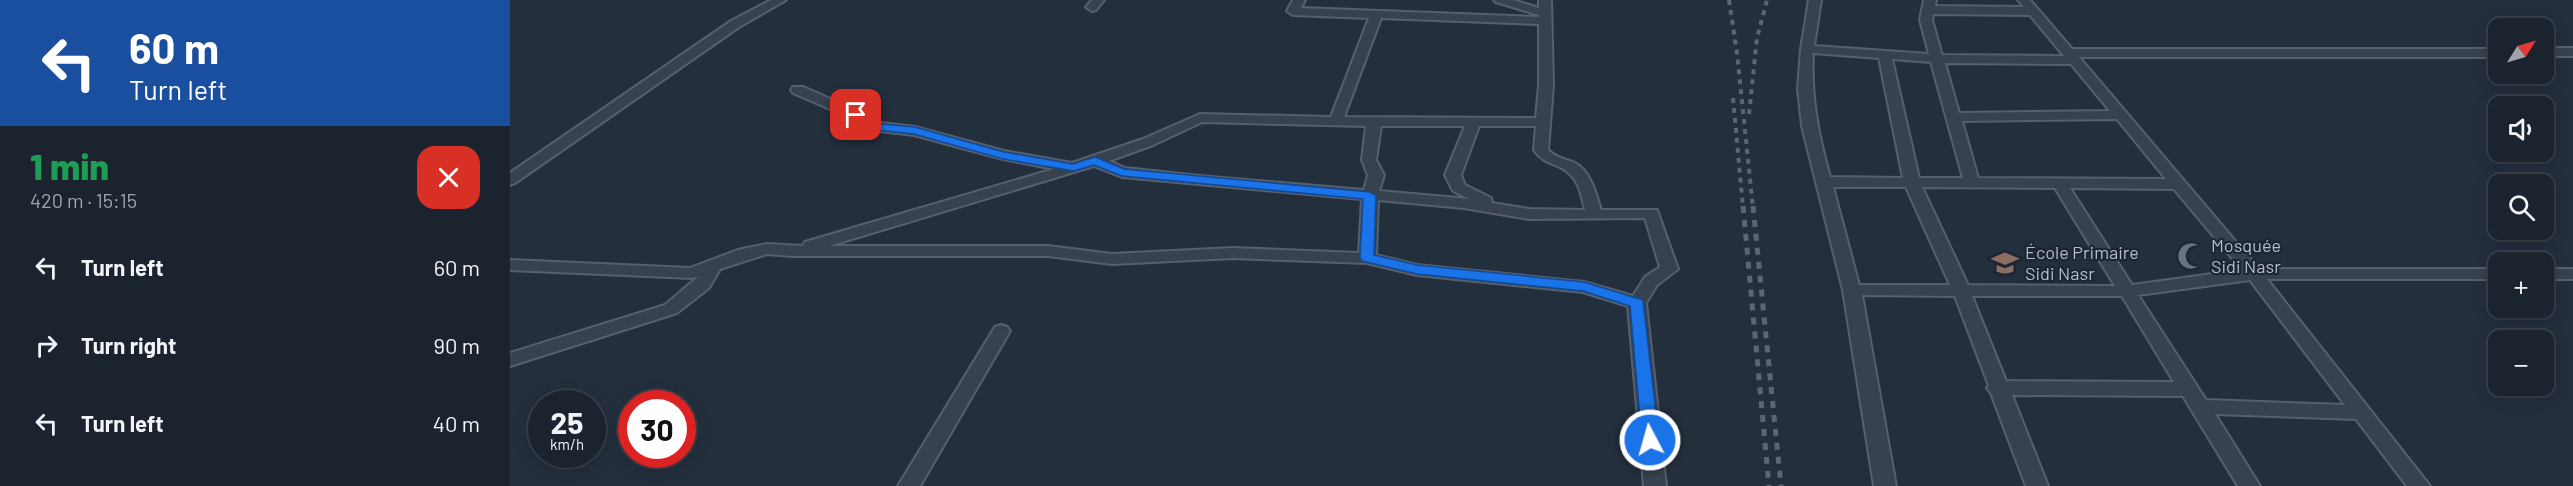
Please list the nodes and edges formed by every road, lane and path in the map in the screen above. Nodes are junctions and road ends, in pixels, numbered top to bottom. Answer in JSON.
{"nodes":[{"id":1,"x":780,"y":0,"type":"edge"},
{"id":2,"x":1299,"y":0,"type":"edge"},
{"id":3,"x":1500,"y":0,"type":"edge"},
{"id":4,"x":1815,"y":0,"type":"edge"},
{"id":5,"x":1928,"y":5,"type":"edge"},
{"id":6,"x":2029,"y":5,"type":"edge"},
{"id":7,"x":1545,"y":11,"type":"edge"},
{"id":8,"x":1376,"y":14,"type":"junction"},
{"id":9,"x":1807,"y":49,"type":"junction"},
{"id":10,"x":2554,"y":52,"type":"edge"},
{"id":11,"x":2573,"y":52,"type":"edge"},
{"id":12,"x":2488,"y":53,"type":"edge"},
{"id":13,"x":1885,"y":56,"type":"junction"},
{"id":14,"x":2071,"y":57,"type":"junction"},
{"id":15,"x":1938,"y":59,"type":"junction"},
{"id":16,"x":798,"y":90,"type":"dead end"},
{"id":17,"x":2119,"y":115,"type":"junction"},
{"id":18,"x":1956,"y":117,"type":"junction"},
{"id":19,"x":1336,"y":121,"type":"junction"},
{"id":20,"x":1374,"y":122,"type":"junction"},
{"id":21,"x":1474,"y":122,"type":"junction"},
{"id":22,"x":1542,"y":122,"type":"junction"},
{"id":23,"x":1095,"y":161,"type":"junction"},
{"id":24,"x":1074,"y":167,"type":"junction"},
{"id":25,"x":510,"y":180,"type":"edge"},
{"id":26,"x":1822,"y":182,"type":"junction"},
{"id":27,"x":2059,"y":182,"type":"junction"},
{"id":28,"x":1912,"y":183,"type":"junction"},
{"id":29,"x":1972,"y":183,"type":"junction"},
{"id":30,"x":2177,"y":184,"type":"junction"},
{"id":31,"x":1370,"y":196,"type":"junction"},
{"id":32,"x":1510,"y":209,"type":"junction"},
{"id":33,"x":1595,"y":215,"type":"junction"},
{"id":34,"x":793,"y":251,"type":"junction"},
{"id":35,"x":1366,"y":258,"type":"junction"},
{"id":36,"x":510,"y":265,"type":"edge"},
{"id":37,"x":713,"y":266,"type":"junction"},
{"id":38,"x":2253,"y":274,"type":"junction"},
{"id":39,"x":2488,"y":274,"type":"edge"},
{"id":40,"x":2554,"y":274,"type":"edge"},
{"id":41,"x":2573,"y":274,"type":"edge"},
{"id":42,"x":1961,"y":289,"type":"junction"},
{"id":43,"x":1852,"y":290,"type":"junction"},
{"id":44,"x":2127,"y":291,"type":"junction"},
{"id":45,"x":1637,"y":303,"type":"junction"},
{"id":46,"x":1001,"y":331,"type":"dead end"},
{"id":47,"x":510,"y":360,"type":"edge"},
{"id":48,"x":1997,"y":388,"type":"junction"},
{"id":49,"x":2187,"y":390,"type":"junction"},
{"id":50,"x":2199,"y":407,"type":"junction"},
{"id":51,"x":2361,"y":412,"type":"junction"},
{"id":52,"x":909,"y":486,"type":"edge"},
{"id":53,"x":1655,"y":486,"type":"edge"},
{"id":54,"x":1885,"y":486,"type":"edge"},
{"id":55,"x":2037,"y":486,"type":"edge"},
{"id":56,"x":2249,"y":486,"type":"edge"},
{"id":57,"x":2419,"y":486,"type":"edge"}],
"edges":[{"from":1,"to":25,"type":"street"},
{"from":2,"to":8,"type":"street"},
{"from":3,"to":7,"type":"street"},
{"from":4,"to":9,"type":"street"},
{"from":5,"to":6,"type":"street"},
{"from":5,"to":15,"type":"street"},
{"from":6,"to":14,"type":"street"},
{"from":7,"to":8,"type":"street"},
{"from":7,"to":22,"type":"street"},
{"from":8,"to":19,"type":"street"},
{"from":9,"to":13,"type":"street"},
{"from":9,"to":26,"type":"street"},
{"from":10,"to":11,"type":"street"},
{"from":12,"to":14,"type":"street"},
{"from":13,"to":15,"type":"street"},
{"from":13,"to":28,"type":"street"},
{"from":14,"to":15,"type":"street"},
{"from":14,"to":17,"type":"street"},
{"from":15,"to":18,"type":"street"},
{"from":16,"to":24,"type":"street"},
{"from":17,"to":18,"type":"street"},
{"from":17,"to":30,"type":"street"},
{"from":18,"to":29,"type":"street"},
{"from":19,"to":20,"type":"street"},
{"from":19,"to":23,"type":"street"},
{"from":20,"to":21,"type":"street"},
{"from":20,"to":31,"type":"street"},
{"from":21,"to":22,"type":"street"},
{"from":21,"to":32,"type":"street"},
{"from":22,"to":33,"type":"street"},
{"from":23,"to":24,"type":"street"},
{"from":23,"to":31,"type":"street"},
{"from":24,"to":34,"type":"street"},
{"from":26,"to":28,"type":"street"},
{"from":26,"to":43,"type":"street"},
{"from":27,"to":29,"type":"street"},
{"from":27,"to":30,"type":"street"},
{"from":27,"to":44,"type":"street"},
{"from":28,"to":29,"type":"street"},
{"from":28,"to":42,"type":"street"},
{"from":30,"to":38,"type":"street"},
{"from":31,"to":32,"type":"street"},
{"from":31,"to":35,"type":"street"},
{"from":32,"to":33,"type":"street"},
{"from":33,"to":45,"type":"street"},
{"from":34,"to":35,"type":"street"},
{"from":34,"to":37,"type":"street"},
{"from":35,"to":45,"type":"street"},
{"from":36,"to":37,"type":"street"},
{"from":37,"to":47,"type":"street"},
{"from":38,"to":39,"type":"street"},
{"from":38,"to":44,"type":"street"},
{"from":38,"to":51,"type":"street"},
{"from":40,"to":41,"type":"street"},
{"from":42,"to":43,"type":"street"},
{"from":42,"to":44,"type":"street"},
{"from":42,"to":48,"type":"street"},
{"from":43,"to":54,"type":"street"},
{"from":44,"to":49,"type":"street"},
{"from":45,"to":53,"type":"street"},
{"from":46,"to":52,"type":"street"},
{"from":48,"to":49,"type":"street"},
{"from":48,"to":55,"type":"street"},
{"from":49,"to":50,"type":"street"},
{"from":50,"to":51,"type":"street"},
{"from":50,"to":56,"type":"street"},
{"from":51,"to":57,"type":"street"}]}
